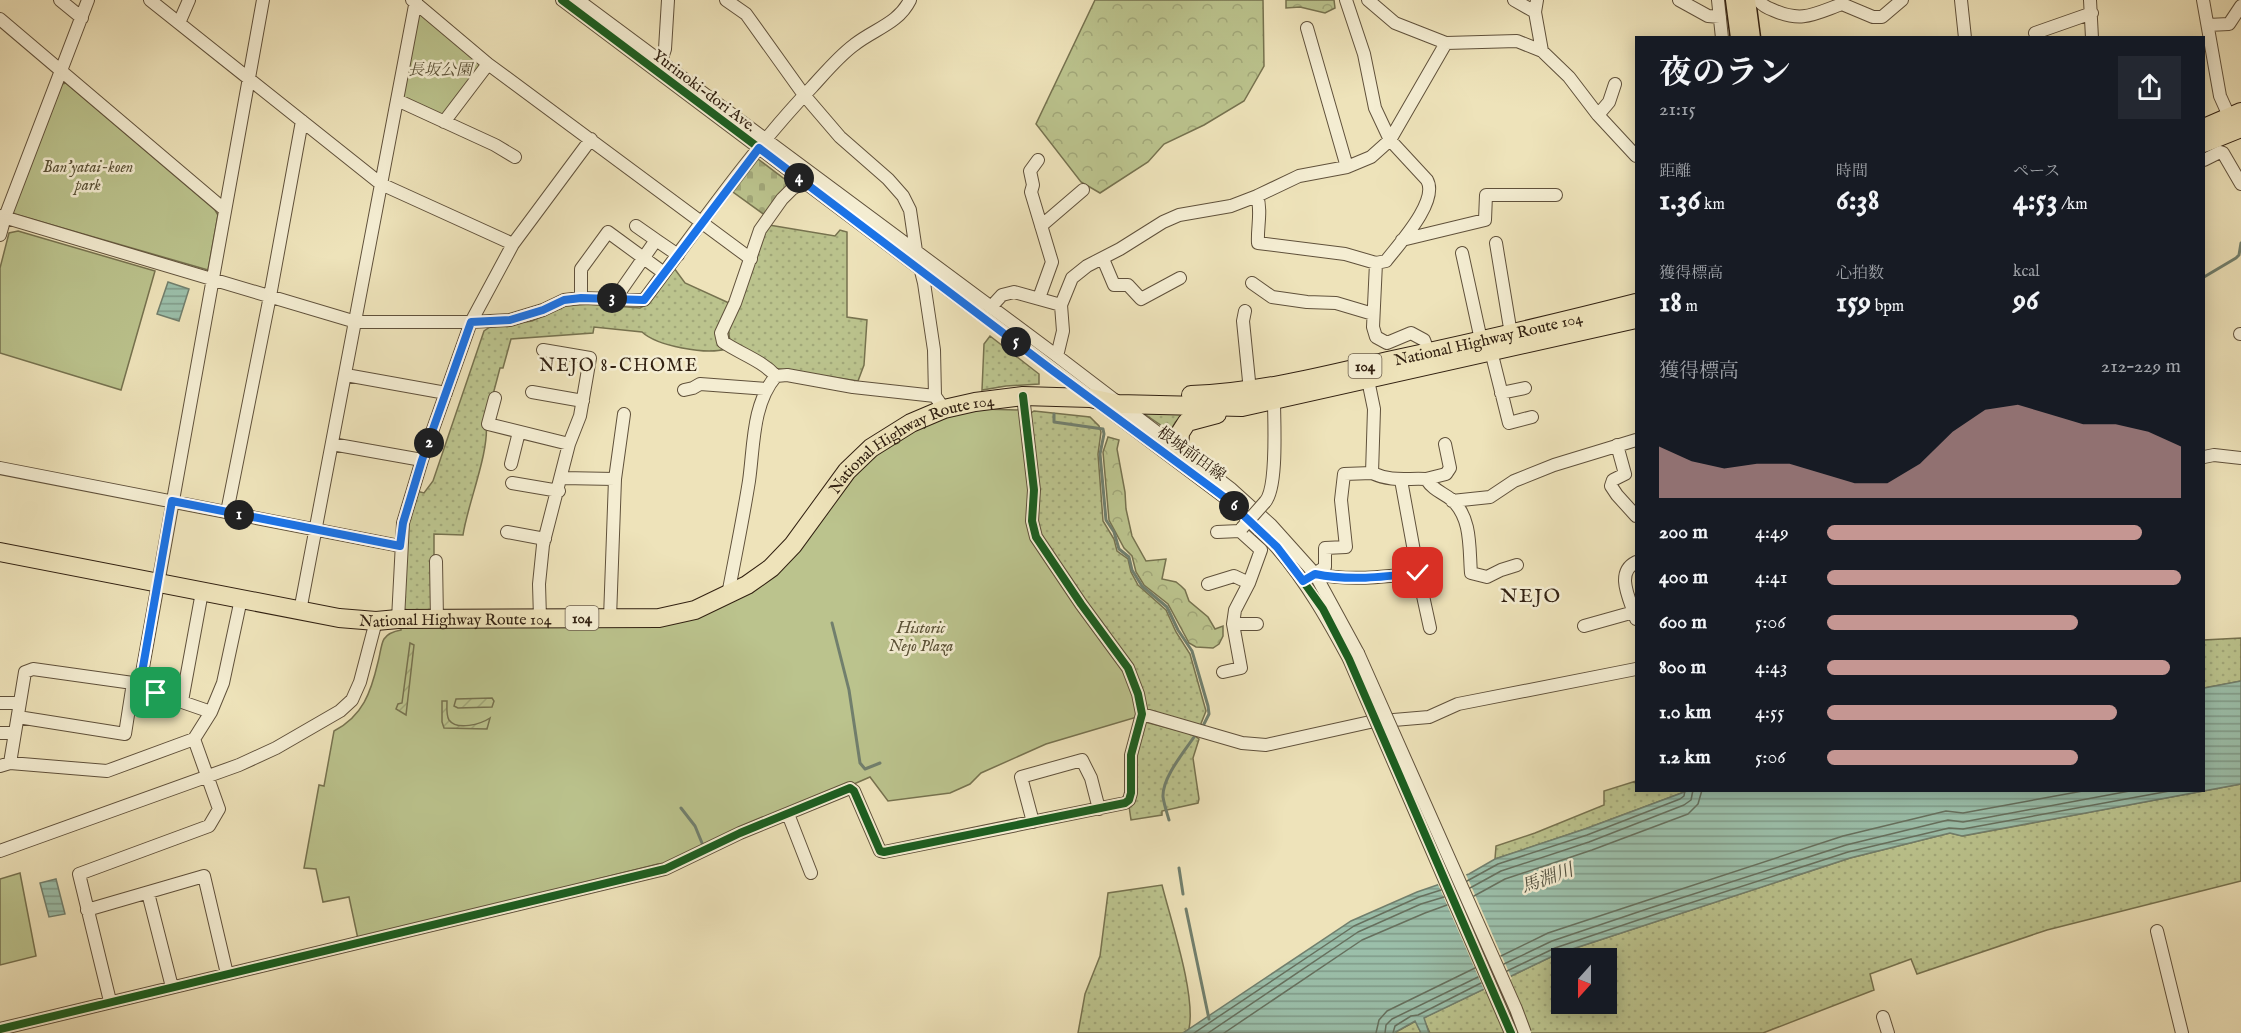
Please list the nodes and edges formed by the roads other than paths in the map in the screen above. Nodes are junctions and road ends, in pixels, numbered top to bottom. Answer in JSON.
{"nodes":[{"id":1,"x":60,"y":0,"type":"edge"},
{"id":2,"x":88,"y":0,"type":"edge"},
{"id":3,"x":150,"y":0,"type":"edge"},
{"id":4,"x":189,"y":0,"type":"edge"},
{"id":5,"x":263,"y":0,"type":"edge"},
{"id":6,"x":562,"y":0,"type":"edge"},
{"id":7,"x":578,"y":0,"type":"edge"},
{"id":8,"x":668,"y":0,"type":"edge"},
{"id":9,"x":726,"y":0,"type":"edge"},
{"id":10,"x":749,"y":0,"type":"edge"},
{"id":11,"x":909,"y":0,"type":"edge"},
{"id":12,"x":1346,"y":0,"type":"edge"},
{"id":13,"x":1368,"y":0,"type":"edge"},
{"id":14,"x":1514,"y":0,"type":"edge"},
{"id":15,"x":1679,"y":0,"type":"edge"},
{"id":16,"x":1718,"y":0,"type":"edge"},
{"id":17,"x":1734,"y":0,"type":"edge"},
{"id":18,"x":1747,"y":0,"type":"edge"},
{"id":19,"x":1758,"y":0,"type":"edge"},
{"id":20,"x":1902,"y":0,"type":"edge"},
{"id":21,"x":1961,"y":0,"type":"edge"},
{"id":22,"x":2090,"y":0,"type":"edge"},
{"id":23,"x":2203,"y":0,"type":"edge"},
{"id":24,"x":415,"y":1,"type":"edge"},
{"id":25,"x":1536,"y":6,"type":"edge"},
{"id":26,"x":2241,"y":6,"type":"edge"},
{"id":27,"x":746,"y":14,"type":"junction"},
{"id":28,"x":2092,"y":14,"type":"junction"},
{"id":29,"x":1720,"y":17,"type":"junction"},
{"id":30,"x":81,"y":18,"type":"junction"},
{"id":31,"x":0,"y":19,"type":"edge"},
{"id":32,"x":179,"y":23,"type":"junction"},
{"id":33,"x":2208,"y":25,"type":"junction"},
{"id":34,"x":1307,"y":28,"type":"dead end"},
{"id":35,"x":2035,"y":33,"type":"dead end"},
{"id":36,"x":1722,"y":36,"type":"edge"},
{"id":37,"x":1738,"y":36,"type":"edge"},
{"id":38,"x":1752,"y":36,"type":"edge"},
{"id":39,"x":1965,"y":36,"type":"edge"},
{"id":40,"x":2092,"y":36,"type":"edge"},
{"id":41,"x":1446,"y":43,"type":"junction"},
{"id":42,"x":1542,"y":51,"type":"junction"},
{"id":43,"x":488,"y":64,"type":"junction"},
{"id":44,"x":660,"y":66,"type":"junction"},
{"id":45,"x":61,"y":70,"type":"junction"},
{"id":46,"x":248,"y":79,"type":"junction"},
{"id":47,"x":1615,"y":84,"type":"dead end"},
{"id":48,"x":804,"y":95,"type":"junction"},
{"id":49,"x":397,"y":100,"type":"junction"},
{"id":50,"x":1598,"y":115,"type":"junction"},
{"id":51,"x":2237,"y":118,"type":"edge"},
{"id":52,"x":302,"y":121,"type":"junction"},
{"id":53,"x":444,"y":122,"type":"junction"},
{"id":54,"x":2205,"y":128,"type":"edge"},
{"id":55,"x":591,"y":139,"type":"junction"},
{"id":56,"x":1390,"y":140,"type":"junction"},
{"id":57,"x":2205,"y":142,"type":"edge"},
{"id":58,"x":763,"y":143,"type":"junction"},
{"id":59,"x":1635,"y":155,"type":"edge"},
{"id":60,"x":514,"y":157,"type":"dead end"},
{"id":61,"x":1038,"y":160,"type":"dead end"},
{"id":62,"x":2205,"y":160,"type":"edge"},
{"id":63,"x":1347,"y":168,"type":"junction"},
{"id":64,"x":804,"y":182,"type":"junction"},
{"id":65,"x":381,"y":184,"type":"junction"},
{"id":66,"x":2241,"y":184,"type":"edge"},
{"id":67,"x":1083,"y":190,"type":"dead end"},
{"id":68,"x":1556,"y":195,"type":"dead end"},
{"id":69,"x":1257,"y":196,"type":"junction"},
{"id":70,"x":225,"y":210,"type":"junction"},
{"id":71,"x":2,"y":216,"type":"edge"},
{"id":72,"x":702,"y":223,"type":"junction"},
{"id":73,"x":636,"y":226,"type":"dead end"},
{"id":74,"x":1041,"y":226,"type":"junction"},
{"id":75,"x":0,"y":235,"type":"edge"},
{"id":76,"x":656,"y":240,"type":"junction"},
{"id":77,"x":1402,"y":240,"type":"junction"},
{"id":78,"x":1496,"y":243,"type":"dead end"},
{"id":79,"x":513,"y":244,"type":"junction"},
{"id":80,"x":916,"y":251,"type":"junction"},
{"id":81,"x":1462,"y":253,"type":"dead end"},
{"id":82,"x":678,"y":255,"type":"junction"},
{"id":83,"x":644,"y":257,"type":"junction"},
{"id":84,"x":751,"y":259,"type":"junction"},
{"id":85,"x":1103,"y":259,"type":"junction"},
{"id":86,"x":1376,"y":263,"type":"junction"},
{"id":87,"x":921,"y":269,"type":"junction"},
{"id":88,"x":664,"y":273,"type":"junction"},
{"id":89,"x":1180,"y":278,"type":"dead end"},
{"id":90,"x":213,"y":279,"type":"junction"},
{"id":91,"x":1252,"y":283,"type":"dead end"},
{"id":92,"x":270,"y":296,"type":"junction"},
{"id":93,"x":581,"y":298,"type":"junction"},
{"id":94,"x":1039,"y":298,"type":"junction"},
{"id":95,"x":615,"y":299,"type":"junction"},
{"id":96,"x":1635,"y":303,"type":"edge"},
{"id":97,"x":1061,"y":304,"type":"junction"},
{"id":98,"x":991,"y":307,"type":"junction"},
{"id":99,"x":1245,"y":311,"type":"dead end"},
{"id":100,"x":1373,"y":314,"type":"junction"},
{"id":101,"x":1635,"y":319,"type":"edge"},
{"id":102,"x":356,"y":322,"type":"junction"},
{"id":103,"x":471,"y":322,"type":"junction"},
{"id":104,"x":1511,"y":334,"type":"junction"},
{"id":105,"x":1486,"y":346,"type":"junction"},
{"id":106,"x":543,"y":350,"type":"dead end"},
{"id":107,"x":1057,"y":356,"type":"junction"},
{"id":108,"x":1431,"y":359,"type":"junction"},
{"id":109,"x":345,"y":375,"type":"junction"},
{"id":110,"x":776,"y":376,"type":"junction"},
{"id":111,"x":1368,"y":380,"type":"junction"},
{"id":112,"x":1525,"y":388,"type":"dead end"},
{"id":113,"x":766,"y":389,"type":"junction"},
{"id":114,"x":684,"y":390,"type":"dead end"},
{"id":115,"x":532,"y":392,"type":"dead end"},
{"id":116,"x":446,"y":393,"type":"junction"},
{"id":117,"x":1501,"y":393,"type":"junction"},
{"id":118,"x":1023,"y":396,"type":"junction"},
{"id":119,"x":495,"y":398,"type":"dead end"},
{"id":120,"x":1105,"y":399,"type":"junction"},
{"id":121,"x":1246,"y":399,"type":"junction"},
{"id":122,"x":584,"y":401,"type":"junction"},
{"id":123,"x":1274,"y":401,"type":"junction"},
{"id":124,"x":939,"y":403,"type":"junction"},
{"id":125,"x":624,"y":414,"type":"dead end"},
{"id":126,"x":1532,"y":417,"type":"dead end"},
{"id":127,"x":519,"y":432,"type":"junction"},
{"id":128,"x":1635,"y":440,"type":"edge"},
{"id":129,"x":332,"y":444,"type":"junction"},
{"id":130,"x":570,"y":444,"type":"junction"},
{"id":131,"x":1445,"y":444,"type":"dead end"},
{"id":132,"x":1617,"y":445,"type":"junction"},
{"id":133,"x":1179,"y":448,"type":"junction"},
{"id":134,"x":2205,"y":457,"type":"edge"},
{"id":135,"x":2241,"y":458,"type":"edge"},
{"id":136,"x":422,"y":460,"type":"junction"},
{"id":137,"x":511,"y":464,"type":"dead end"},
{"id":138,"x":0,"y":468,"type":"edge"},
{"id":139,"x":1372,"y":473,"type":"junction"},
{"id":140,"x":562,"y":478,"type":"junction"},
{"id":141,"x":615,"y":479,"type":"junction"},
{"id":142,"x":1426,"y":479,"type":"junction"},
{"id":143,"x":1401,"y":480,"type":"junction"},
{"id":144,"x":512,"y":483,"type":"dead end"},
{"id":145,"x":559,"y":491,"type":"junction"},
{"id":146,"x":172,"y":501,"type":"junction"},
{"id":147,"x":1452,"y":501,"type":"junction"},
{"id":148,"x":227,"y":512,"type":"junction"},
{"id":149,"x":1635,"y":515,"type":"edge"},
{"id":150,"x":1241,"y":530,"type":"junction"},
{"id":151,"x":316,"y":531,"type":"junction"},
{"id":152,"x":507,"y":532,"type":"dead end"},
{"id":153,"x":1216,"y":532,"type":"dead end"},
{"id":154,"x":545,"y":539,"type":"junction"},
{"id":155,"x":400,"y":546,"type":"junction"},
{"id":156,"x":0,"y":552,"type":"edge"},
{"id":157,"x":436,"y":561,"type":"dead end"},
{"id":158,"x":1635,"y":563,"type":"edge"},
{"id":159,"x":1517,"y":565,"type":"dead end"},
{"id":160,"x":1418,"y":573,"type":"junction"},
{"id":161,"x":1315,"y":574,"type":"junction"},
{"id":162,"x":1303,"y":581,"type":"junction"},
{"id":163,"x":158,"y":583,"type":"junction"},
{"id":164,"x":1208,"y":584,"type":"dead end"},
{"id":165,"x":1249,"y":584,"type":"junction"},
{"id":166,"x":202,"y":592,"type":"junction"},
{"id":167,"x":728,"y":595,"type":"junction"},
{"id":168,"x":241,"y":599,"type":"junction"},
{"id":169,"x":300,"y":611,"type":"junction"},
{"id":170,"x":1635,"y":615,"type":"edge"},
{"id":171,"x":540,"y":618,"type":"junction"},
{"id":172,"x":610,"y":618,"type":"junction"},
{"id":173,"x":398,"y":619,"type":"junction"},
{"id":174,"x":437,"y":619,"type":"junction"},
{"id":175,"x":376,"y":621,"type":"junction"},
{"id":176,"x":1233,"y":624,"type":"junction"},
{"id":177,"x":1257,"y":624,"type":"dead end"},
{"id":178,"x":1584,"y":626,"type":"dead end"},
{"id":179,"x":1430,"y":628,"type":"dead end"},
{"id":180,"x":1354,"y":656,"type":"junction"},
{"id":181,"x":1635,"y":669,"type":"edge"},
{"id":182,"x":1223,"y":672,"type":"dead end"},
{"id":183,"x":136,"y":684,"type":"junction"},
{"id":184,"x":182,"y":701,"type":"junction"},
{"id":185,"x":0,"y":703,"type":"edge"},
{"id":186,"x":20,"y":703,"type":"junction"},
{"id":187,"x":212,"y":712,"type":"junction"},
{"id":188,"x":1142,"y":714,"type":"junction"},
{"id":189,"x":18,"y":717,"type":"junction"},
{"id":190,"x":15,"y":733,"type":"junction"},
{"id":191,"x":0,"y":734,"type":"edge"},
{"id":192,"x":194,"y":739,"type":"junction"},
{"id":193,"x":5,"y":764,"type":"edge"},
{"id":194,"x":207,"y":776,"type":"junction"},
{"id":195,"x":1099,"y":809,"type":"junction"},
{"id":196,"x":788,"y":814,"type":"junction"},
{"id":197,"x":1033,"y":822,"type":"junction"},
{"id":198,"x":0,"y":851,"type":"edge"},
{"id":199,"x":811,"y":873,"type":"dead end"},
{"id":200,"x":148,"y":893,"type":"junction"},
{"id":201,"x":87,"y":910,"type":"junction"},
{"id":202,"x":2157,"y":931,"type":"dead end"},
{"id":203,"x":227,"y":974,"type":"junction"},
{"id":204,"x":172,"y":987,"type":"junction"},
{"id":205,"x":110,"y":1001,"type":"junction"},
{"id":206,"x":1883,"y":1017,"type":"dead end"},
{"id":207,"x":0,"y":1029,"type":"edge"},
{"id":208,"x":1511,"y":1033,"type":"edge"},
{"id":209,"x":1524,"y":1033,"type":"edge"},
{"id":210,"x":1887,"y":1033,"type":"edge"},
{"id":211,"x":2182,"y":1033,"type":"edge"}],
"edges":[{"from":1,"to":30,"type":"street"},
{"from":2,"to":30,"type":"street"},
{"from":3,"to":32,"type":"street"},
{"from":4,"to":32,"type":"street"},
{"from":5,"to":46,"type":"street"},
{"from":6,"to":44,"type":"street","name":"Yurinoki-dori Ave."},
{"from":7,"to":44,"type":"street","name":"Yurinoki-dori Ave."},
{"from":8,"to":44,"type":"street"},
{"from":9,"to":27,"type":"street"},
{"from":10,"to":27,"type":"street"},
{"from":11,"to":48,"type":"street"},
{"from":12,"to":56,"type":"street"},
{"from":13,"to":41,"type":"street"},
{"from":14,"to":25,"type":"street"},
{"from":15,"to":29,"type":"street"},
{"from":16,"to":29,"type":"street"},
{"from":17,"to":37,"type":"main road"},
{"from":18,"to":38,"type":"main road"},
{"from":19,"to":20,"type":"street"},
{"from":21,"to":39,"type":"street"},
{"from":22,"to":28,"type":"street"},
{"from":23,"to":33,"type":"street"},
{"from":24,"to":43,"type":"street"},
{"from":24,"to":49,"type":"street"},
{"from":25,"to":42,"type":"street"},
{"from":26,"to":33,"type":"street"},
{"from":27,"to":48,"type":"street"},
{"from":28,"to":35,"type":"street"},
{"from":28,"to":40,"type":"street"},
{"from":29,"to":36,"type":"street"},
{"from":30,"to":45,"type":"street"},
{"from":31,"to":45,"type":"street"},
{"from":32,"to":46,"type":"street"},
{"from":33,"to":51,"type":"street"},
{"from":34,"to":63,"type":"street"},
{"from":41,"to":42,"type":"street"},
{"from":41,"to":56,"type":"street"},
{"from":42,"to":50,"type":"street"},
{"from":43,"to":53,"type":"street"},
{"from":43,"to":55,"type":"street"},
{"from":44,"to":58,"type":"street","name":"Yurinoki-dori Ave."},
{"from":45,"to":70,"type":"street"},
{"from":45,"to":71,"type":"street"},
{"from":46,"to":52,"type":"street"},
{"from":46,"to":70,"type":"street"},
{"from":47,"to":50,"type":"street"},
{"from":48,"to":58,"type":"street"},
{"from":48,"to":80,"type":"street"},
{"from":49,"to":53,"type":"street"},
{"from":49,"to":65,"type":"street"},
{"from":50,"to":59,"type":"street"},
{"from":51,"to":54,"type":"highway"},
{"from":51,"to":57,"type":"highway"},
{"from":52,"to":65,"type":"street"},
{"from":52,"to":92,"type":"street"},
{"from":53,"to":60,"type":"street"},
{"from":55,"to":72,"type":"street"},
{"from":55,"to":79,"type":"street"},
{"from":56,"to":63,"type":"street"},
{"from":56,"to":77,"type":"street"},
{"from":58,"to":64,"type":"street","name":"Yurinoki-dori Ave."},
{"from":58,"to":72,"type":"street"},
{"from":58,"to":80,"type":"street","name":"Yurinoki-dori Ave."},
{"from":61,"to":74,"type":"street"},
{"from":62,"to":66,"type":"street"},
{"from":63,"to":69,"type":"street"},
{"from":64,"to":84,"type":"street"},
{"from":64,"to":87,"type":"street","name":"Yurinoki-dori Ave."},
{"from":65,"to":79,"type":"street"},
{"from":65,"to":102,"type":"street"},
{"from":67,"to":74,"type":"street"},
{"from":68,"to":77,"type":"street"},
{"from":69,"to":85,"type":"street"},
{"from":69,"to":86,"type":"street"},
{"from":70,"to":90,"type":"street"},
{"from":71,"to":75,"type":"street"},
{"from":71,"to":90,"type":"street"},
{"from":72,"to":82,"type":"street"},
{"from":72,"to":84,"type":"street"},
{"from":73,"to":76,"type":"street"},
{"from":74,"to":94,"type":"street"},
{"from":76,"to":82,"type":"street"},
{"from":76,"to":83,"type":"street"},
{"from":77,"to":86,"type":"street"},
{"from":78,"to":104,"type":"street"},
{"from":79,"to":103,"type":"street"},
{"from":80,"to":87,"type":"street"},
{"from":80,"to":98,"type":"street","name":"Yurinoki-dori Ave."},
{"from":81,"to":105,"type":"street"},
{"from":82,"to":88,"type":"street"},
{"from":83,"to":88,"type":"street"},
{"from":83,"to":93,"type":"street"},
{"from":83,"to":95,"type":"street"},
{"from":84,"to":110,"type":"street"},
{"from":85,"to":89,"type":"street"},
{"from":85,"to":97,"type":"street"},
{"from":86,"to":100,"type":"street"},
{"from":87,"to":120,"type":"street","name":"Yurinoki-dori Ave."},
{"from":87,"to":124,"type":"street"},
{"from":88,"to":95,"type":"street"},
{"from":90,"to":92,"type":"street"},
{"from":90,"to":146,"type":"street"},
{"from":91,"to":100,"type":"street"},
{"from":92,"to":102,"type":"street"},
{"from":92,"to":148,"type":"street"},
{"from":93,"to":95,"type":"street"},
{"from":93,"to":103,"type":"street"},
{"from":94,"to":97,"type":"street"},
{"from":94,"to":98,"type":"street"},
{"from":96,"to":104,"type":"highway","name":"National Highway Route 104","number":"104"},
{"from":97,"to":107,"type":"street"},
{"from":98,"to":107,"type":"street","name":"Yurinoki-dori Ave."},
{"from":99,"to":121,"type":"street"},
{"from":100,"to":108,"type":"street"},
{"from":101,"to":105,"type":"highway","name":"National Highway Route 104","number":"104"},
{"from":102,"to":103,"type":"street"},
{"from":102,"to":109,"type":"street"},
{"from":103,"to":116,"type":"street"},
{"from":104,"to":105,"type":"highway","name":"National Highway Route 104","number":"104"},
{"from":105,"to":108,"type":"highway","name":"National Highway Route 104","number":"104"},
{"from":105,"to":117,"type":"street"},
{"from":106,"to":122,"type":"street"},
{"from":107,"to":120,"type":"street","name":"Yurinoki-dori Ave."},
{"from":108,"to":111,"type":"highway","name":"National Highway Route 104","number":"104"},
{"from":108,"to":121,"type":"highway","name":"National Highway Route 104","number":"104"},
{"from":109,"to":116,"type":"street"},
{"from":109,"to":129,"type":"street"},
{"from":110,"to":113,"type":"street"},
{"from":110,"to":124,"type":"street"},
{"from":111,"to":123,"type":"highway","name":"National Highway Route 104","number":"104"},
{"from":111,"to":139,"type":"street"},
{"from":112,"to":117,"type":"street"},
{"from":113,"to":114,"type":"street"},
{"from":113,"to":167,"type":"street"},
{"from":115,"to":122,"type":"street"},
{"from":116,"to":136,"type":"street"},
{"from":117,"to":126,"type":"street"},
{"from":118,"to":120,"type":"highway","name":"National Highway Route 104","number":"104"},
{"from":118,"to":124,"type":"highway","name":"National Highway Route 104","number":"104"},
{"from":118,"to":188,"type":"street"},
{"from":119,"to":127,"type":"street"},
{"from":120,"to":121,"type":"highway","name":"National Highway Route 104","number":"104"},
{"from":120,"to":133,"type":"street","name":"根城前田線"},
{"from":120,"to":162,"type":"street","name":"根城前田線"},
{"from":121,"to":123,"type":"highway","name":"National Highway Route 104","number":"104"},
{"from":121,"to":133,"type":"highway"},
{"from":122,"to":130,"type":"street"},
{"from":123,"to":150,"type":"street","bridge":true},
{"from":124,"to":167,"type":"highway","name":"National Highway Route 104","number":"104"},
{"from":125,"to":141,"type":"street"},
{"from":127,"to":130,"type":"street"},
{"from":127,"to":137,"type":"street"},
{"from":128,"to":132,"type":"street"},
{"from":129,"to":136,"type":"street"},
{"from":129,"to":151,"type":"street"},
{"from":130,"to":140,"type":"street"},
{"from":131,"to":142,"type":"street"},
{"from":132,"to":147,"type":"street"},
{"from":132,"to":149,"type":"street"},
{"from":133,"to":161,"type":"street","name":"根城前田線"},
{"from":134,"to":135,"type":"street"},
{"from":136,"to":155,"type":"street"},
{"from":138,"to":146,"type":"street"},
{"from":139,"to":143,"type":"street"},
{"from":139,"to":161,"type":"street"},
{"from":140,"to":141,"type":"street"},
{"from":140,"to":145,"type":"street"},
{"from":141,"to":172,"type":"street"},
{"from":142,"to":143,"type":"street"},
{"from":142,"to":147,"type":"street"},
{"from":143,"to":160,"type":"street"},
{"from":144,"to":145,"type":"street"},
{"from":145,"to":154,"type":"street"},
{"from":146,"to":148,"type":"street"},
{"from":146,"to":163,"type":"street"},
{"from":147,"to":159,"type":"street"},
{"from":148,"to":151,"type":"street"},
{"from":150,"to":153,"type":"street"},
{"from":150,"to":165,"type":"street"},
{"from":151,"to":155,"type":"street"},
{"from":151,"to":169,"type":"street"},
{"from":152,"to":154,"type":"street"},
{"from":154,"to":171,"type":"street"},
{"from":155,"to":173,"type":"street"},
{"from":156,"to":163,"type":"highway","name":"National Highway Route 104","number":"104"},
{"from":157,"to":174,"type":"street"},
{"from":158,"to":170,"type":"street"},
{"from":160,"to":161,"type":"street"},
{"from":160,"to":179,"type":"street"},
{"from":161,"to":162,"type":"street"},
{"from":161,"to":180,"type":"street","name":"根城前田線"},
{"from":162,"to":180,"type":"street","name":"根城前田線"},
{"from":163,"to":166,"type":"highway","name":"National Highway Route 104","number":"104"},
{"from":163,"to":183,"type":"street"},
{"from":164,"to":165,"type":"street"},
{"from":165,"to":176,"type":"street"},
{"from":166,"to":168,"type":"highway","name":"National Highway Route 104","number":"104"},
{"from":166,"to":184,"type":"street"},
{"from":167,"to":172,"type":"highway","name":"National Highway Route 104","number":"104"},
{"from":168,"to":169,"type":"highway","name":"National Highway Route 104","number":"104"},
{"from":168,"to":187,"type":"street"},
{"from":169,"to":175,"type":"highway","name":"National Highway Route 104","number":"104"},
{"from":170,"to":178,"type":"street"},
{"from":171,"to":172,"type":"highway","name":"National Highway Route 104","number":"104"},
{"from":171,"to":174,"type":"highway","name":"National Highway Route 104","number":"104"},
{"from":173,"to":174,"type":"highway","name":"National Highway Route 104","number":"104"},
{"from":173,"to":175,"type":"highway","name":"National Highway Route 104","number":"104"},
{"from":175,"to":194,"type":"street"},
{"from":176,"to":177,"type":"street"},
{"from":176,"to":182,"type":"street"},
{"from":180,"to":208,"type":"street","bridge":true},
{"from":180,"to":209,"type":"street","bridge":true},
{"from":181,"to":188,"type":"street"},
{"from":183,"to":184,"type":"street"},
{"from":183,"to":186,"type":"street"},
{"from":183,"to":189,"type":"street"},
{"from":184,"to":187,"type":"street"},
{"from":185,"to":186,"type":"street"},
{"from":186,"to":189,"type":"street"},
{"from":187,"to":192,"type":"street"},
{"from":188,"to":195,"type":"street"},
{"from":189,"to":190,"type":"street"},
{"from":190,"to":191,"type":"street"},
{"from":190,"to":193,"type":"street"},
{"from":192,"to":193,"type":"street"},
{"from":192,"to":194,"type":"street"},
{"from":194,"to":198,"type":"street"},
{"from":194,"to":201,"type":"street"},
{"from":195,"to":197,"type":"street"},
{"from":195,"to":197,"type":"street"},
{"from":196,"to":197,"type":"street"},
{"from":196,"to":199,"type":"street"},
{"from":196,"to":203,"type":"street"},
{"from":200,"to":201,"type":"street"},
{"from":200,"to":203,"type":"street"},
{"from":200,"to":204,"type":"street"},
{"from":201,"to":205,"type":"street"},
{"from":202,"to":211,"type":"street"},
{"from":203,"to":204,"type":"street"},
{"from":204,"to":205,"type":"street"},
{"from":205,"to":207,"type":"street"},
{"from":206,"to":210,"type":"street"}]}
